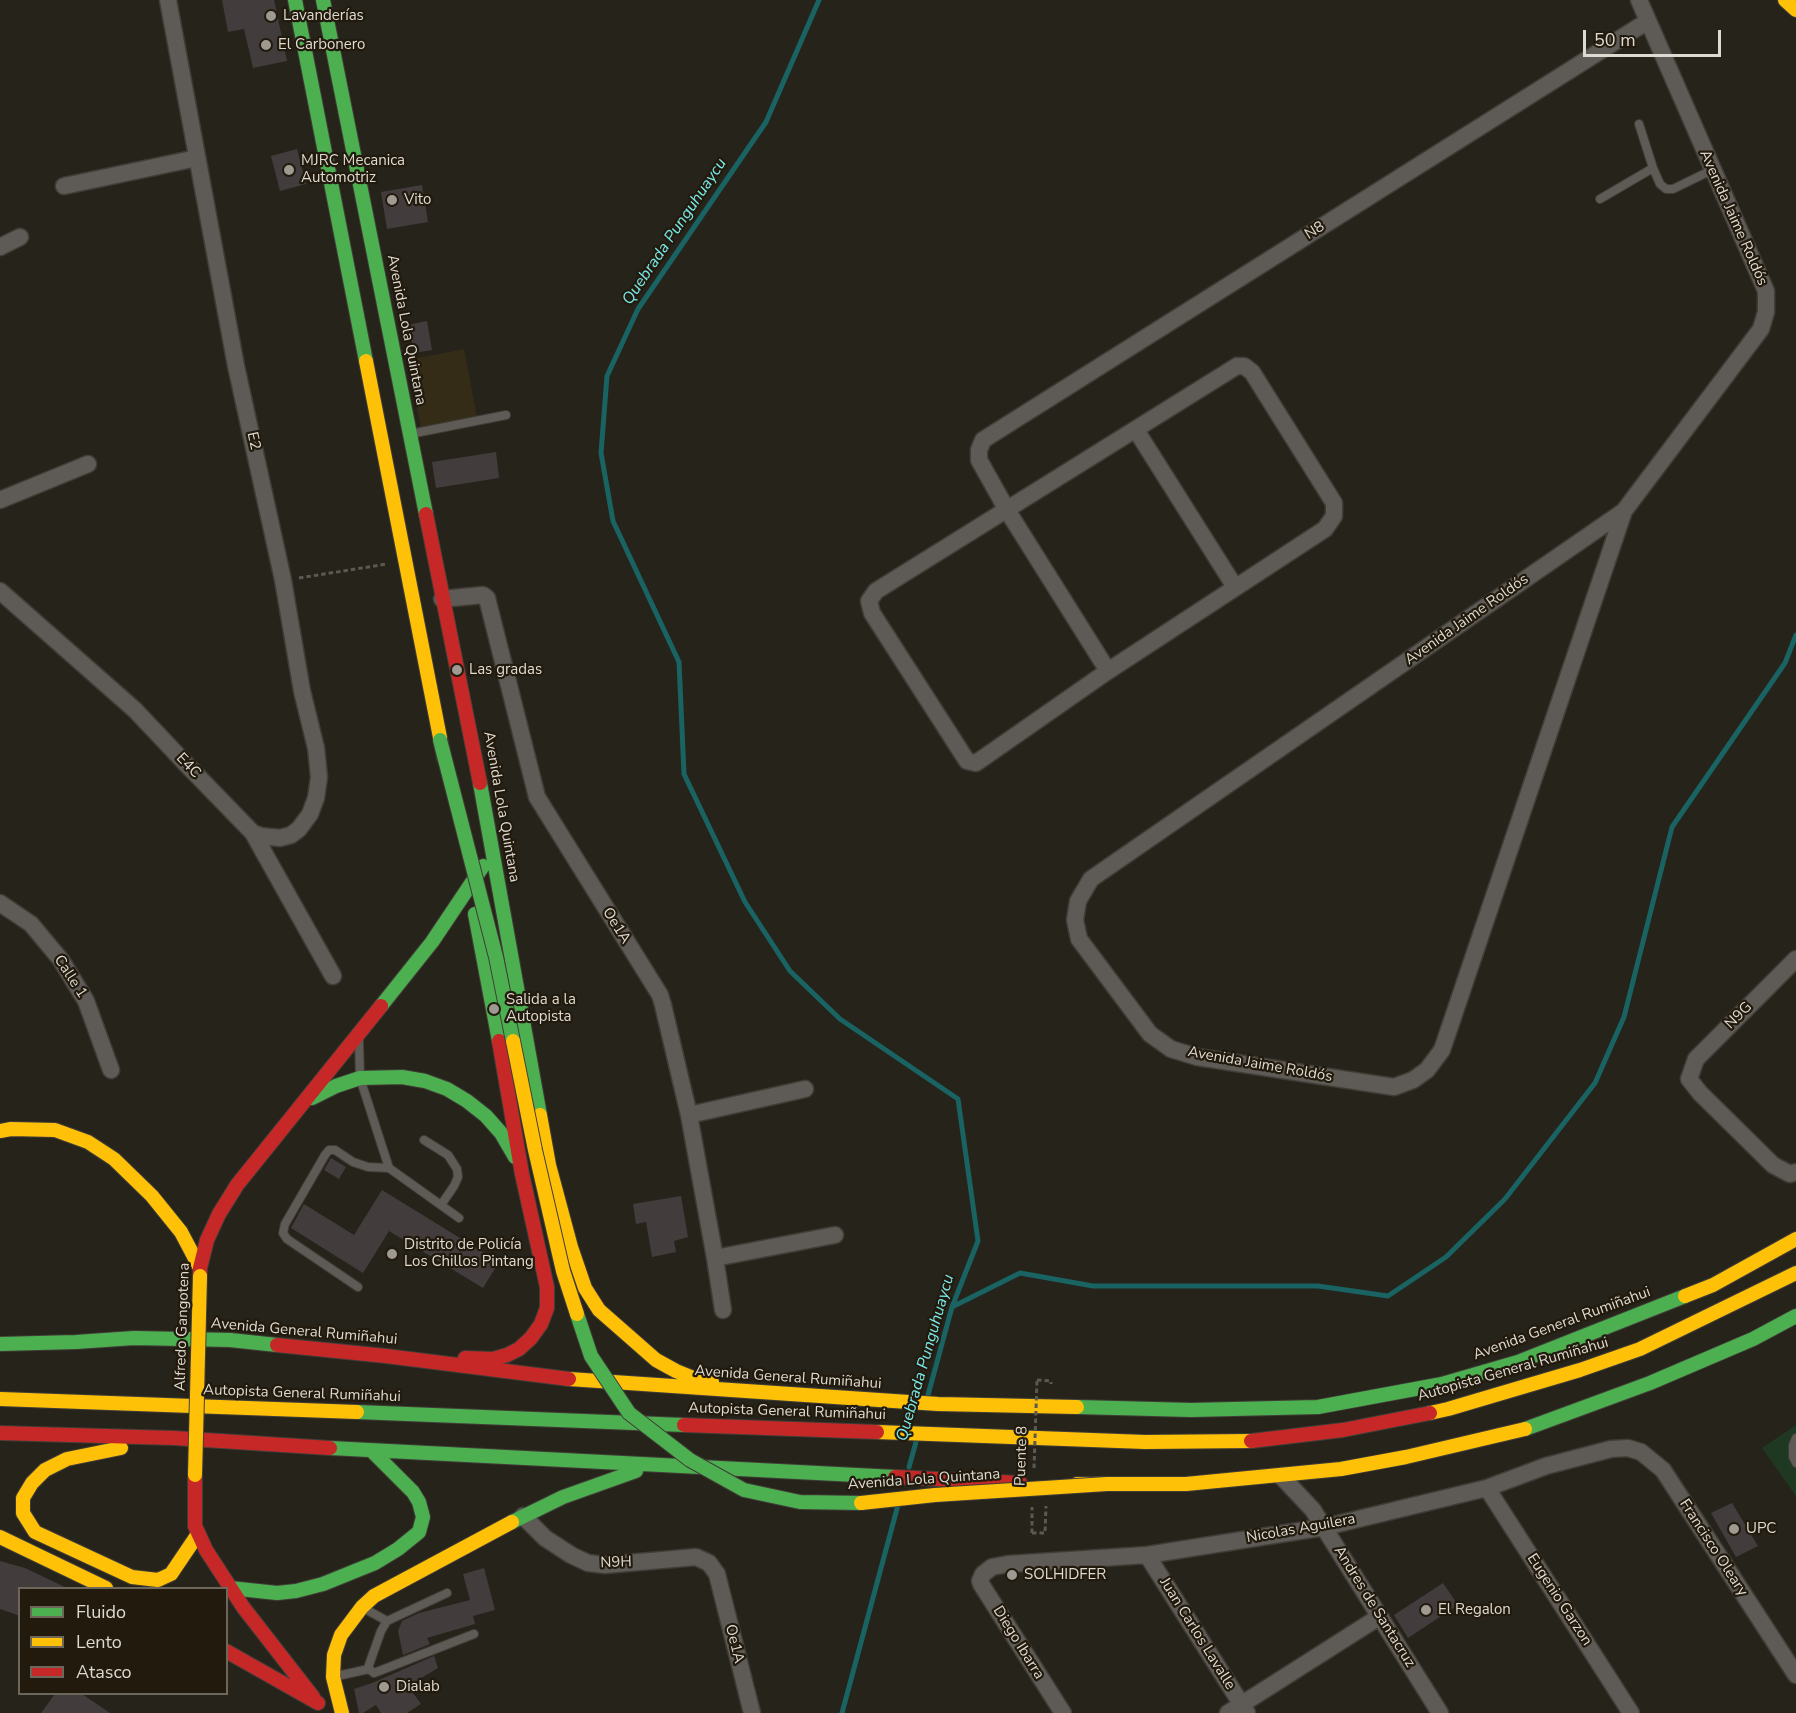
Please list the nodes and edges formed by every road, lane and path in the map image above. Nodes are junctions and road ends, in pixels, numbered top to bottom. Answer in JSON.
{"nodes":[{"id":1,"x":168,"y":0,"type":"edge"},
{"id":2,"x":295,"y":0,"type":"edge"},
{"id":3,"x":323,"y":0,"type":"edge"},
{"id":4,"x":1639,"y":0,"type":"edge"},
{"id":5,"x":1785,"y":0,"type":"edge"},
{"id":6,"x":1796,"y":10,"type":"edge"},
{"id":7,"x":1648,"y":21,"type":"junction"},
{"id":8,"x":1639,"y":124,"type":"dead end"},
{"id":9,"x":197,"y":158,"type":"junction"},
{"id":10,"x":1653,"y":168,"type":"junction"},
{"id":11,"x":1712,"y":170,"type":"junction"},
{"id":12,"x":64,"y":186,"type":"dead end"},
{"id":13,"x":1600,"y":199,"type":"dead end"},
{"id":14,"x":20,"y":237,"type":"dead end"},
{"id":15,"x":0,"y":247,"type":"edge"},
{"id":16,"x":506,"y":415,"type":"dead end"},
{"id":17,"x":1136,"y":430,"type":"junction"},
{"id":18,"x":410,"y":434,"type":"junction"},
{"id":19,"x":88,"y":464,"type":"dead end"},
{"id":20,"x":0,"y":500,"type":"edge"},
{"id":21,"x":1007,"y":510,"type":"junction"},
{"id":22,"x":1624,"y":511,"type":"junction"},
{"id":23,"x":404,"y":561,"type":"junction"},
{"id":24,"x":283,"y":580,"type":"junction"},
{"id":25,"x":1235,"y":587,"type":"junction"},
{"id":26,"x":0,"y":591,"type":"edge"},
{"id":27,"x":442,"y":599,"type":"junction"},
{"id":28,"x":1108,"y":671,"type":"junction"},
{"id":29,"x":440,"y":740,"type":"junction"},
{"id":30,"x":253,"y":832,"type":"junction"},
{"id":31,"x":492,"y":851,"type":"junction"},
{"id":32,"x":470,"y":888,"type":"junction"},
{"id":33,"x":0,"y":903,"type":"edge"},
{"id":34,"x":1796,"y":959,"type":"edge"},
{"id":35,"x":333,"y":976,"type":"dead end"},
{"id":36,"x":359,"y":1035,"type":"junction"},
{"id":37,"x":111,"y":1070,"type":"dead end"},
{"id":38,"x":360,"y":1078,"type":"junction"},
{"id":39,"x":805,"y":1089,"type":"dead end"},
{"id":40,"x":301,"y":1106,"type":"junction"},
{"id":41,"x":689,"y":1115,"type":"junction"},
{"id":42,"x":0,"y":1131,"type":"edge"},
{"id":43,"x":424,"y":1140,"type":"dead end"},
{"id":44,"x":389,"y":1168,"type":"junction"},
{"id":45,"x":1793,"y":1173,"type":"edge"},
{"id":46,"x":522,"y":1174,"type":"junction"},
{"id":47,"x":441,"y":1205,"type":"junction"},
{"id":48,"x":459,"y":1218,"type":"dead end"},
{"id":49,"x":835,"y":1235,"type":"dead end"},
{"id":50,"x":1796,"y":1239,"type":"edge"},
{"id":51,"x":715,"y":1258,"type":"junction"},
{"id":52,"x":200,"y":1272,"type":"junction"},
{"id":53,"x":1796,"y":1273,"type":"edge"},
{"id":54,"x":358,"y":1287,"type":"dead end"},
{"id":55,"x":723,"y":1310,"type":"dead end"},
{"id":56,"x":1796,"y":1316,"type":"edge"},
{"id":57,"x":1,"y":1343,"type":"edge"},
{"id":58,"x":386,"y":1356,"type":"junction"},
{"id":59,"x":1051,"y":1380,"type":"dead end"},
{"id":60,"x":0,"y":1399,"type":"edge"},
{"id":61,"x":884,"y":1401,"type":"junction"},
{"id":62,"x":0,"y":1433,"type":"edge"},
{"id":63,"x":174,"y":1438,"type":"junction"},
{"id":64,"x":1796,"y":1438,"type":"edge"},
{"id":65,"x":1611,"y":1449,"type":"joint"},
{"id":66,"x":372,"y":1451,"type":"junction"},
{"id":67,"x":1796,"y":1463,"type":"edge"},
{"id":68,"x":650,"y":1466,"type":"junction"},
{"id":69,"x":1034,"y":1474,"type":"dead end"},
{"id":70,"x":1281,"y":1476,"type":"junction"},
{"id":71,"x":1107,"y":1484,"type":"junction"},
{"id":72,"x":1487,"y":1488,"type":"junction"},
{"id":73,"x":1033,"y":1498,"type":"dead end"},
{"id":74,"x":523,"y":1516,"type":"junction"},
{"id":75,"x":1325,"y":1527,"type":"junction"},
{"id":76,"x":1045,"y":1533,"type":"dead end"},
{"id":77,"x":198,"y":1534,"type":"junction"},
{"id":78,"x":0,"y":1537,"type":"edge"},
{"id":79,"x":1147,"y":1555,"type":"junction"},
{"id":80,"x":985,"y":1572,"type":"joint"},
{"id":81,"x":717,"y":1574,"type":"joint"},
{"id":82,"x":104,"y":1587,"type":"edge"},
{"id":83,"x":230,"y":1588,"type":"junction"},
{"id":84,"x":447,"y":1593,"type":"dead end"},
{"id":85,"x":362,"y":1607,"type":"junction"},
{"id":86,"x":1379,"y":1617,"type":"junction"},
{"id":87,"x":387,"y":1621,"type":"junction"},
{"id":88,"x":474,"y":1634,"type":"dead end"},
{"id":89,"x":228,"y":1652,"type":"edge"},
{"id":90,"x":369,"y":1669,"type":"junction"},
{"id":91,"x":1796,"y":1675,"type":"edge"},
{"id":92,"x":333,"y":1677,"type":"junction"},
{"id":93,"x":321,"y":1708,"type":"edge"},
{"id":94,"x":1239,"y":1710,"type":"edge"},
{"id":95,"x":342,"y":1713,"type":"edge"},
{"id":96,"x":752,"y":1713,"type":"edge"},
{"id":97,"x":1063,"y":1713,"type":"edge"},
{"id":98,"x":1440,"y":1713,"type":"edge"},
{"id":99,"x":1631,"y":1713,"type":"edge"}],
"edges":[{"from":1,"to":9,"type":"street","name":"E2"},
{"from":2,"to":23,"type":"main road"},
{"from":3,"to":18,"type":"main road","name":"Avenida Lola Quintana"},
{"from":4,"to":7,"type":"street","name":"Avenida Jaime Roldós"},
{"from":5,"to":6,"type":"main road"},
{"from":7,"to":11,"type":"street","name":"Avenida Jaime Roldós"},
{"from":7,"to":21,"type":"street","name":"N8"},
{"from":8,"to":10,"type":"lane"},
{"from":9,"to":12,"type":"street"},
{"from":9,"to":24,"type":"street","name":"E2"},
{"from":10,"to":11,"type":"lane"},
{"from":10,"to":13,"type":"lane"},
{"from":11,"to":22,"type":"street","name":"Avenida Jaime Roldós"},
{"from":14,"to":15,"type":"street"},
{"from":16,"to":18,"type":"lane"},
{"from":17,"to":21,"type":"street"},
{"from":17,"to":25,"type":"street"},
{"from":17,"to":25,"type":"street"},
{"from":18,"to":27,"type":"main road","name":"Avenida Lola Quintana"},
{"from":19,"to":20,"type":"street"},
{"from":21,"to":28,"type":"street"},
{"from":21,"to":28,"type":"street"},
{"from":22,"to":22,"type":"street","name":"Avenida Jaime Roldós"},
{"from":23,"to":24,"type":"path"},
{"from":23,"to":29,"type":"main road"},
{"from":24,"to":30,"type":"street","name":"E2"},
{"from":25,"to":28,"type":"street"},
{"from":26,"to":30,"type":"street","name":"E4C"},
{"from":27,"to":31,"type":"main road","name":"Avenida Lola Quintana"},
{"from":27,"to":41,"type":"street","name":"Oe1A"},
{"from":29,"to":32,"type":"main road"},
{"from":29,"to":71,"type":"main road","name":"Avenida Lola Quintana","bridge":true},
{"from":30,"to":35,"type":"street","name":"E4C"},
{"from":31,"to":32,"type":"main road","name":"Alfredo Gangotena"},
{"from":31,"to":61,"type":"main road","name":"Avenida Lola Quintana"},
{"from":32,"to":36,"type":"main road","name":"Alfredo Gangotena"},
{"from":32,"to":46,"type":"main road"},
{"from":33,"to":37,"type":"street","name":"Calle 1"},
{"from":34,"to":45,"type":"street","name":"N9G"},
{"from":36,"to":38,"type":"lane"},
{"from":36,"to":40,"type":"main road","name":"Alfredo Gangotena"},
{"from":38,"to":40,"type":"main road"},
{"from":38,"to":44,"type":"lane"},
{"from":38,"to":46,"type":"main road"},
{"from":39,"to":41,"type":"street"},
{"from":40,"to":52,"type":"main road","name":"Alfredo Gangotena"},
{"from":41,"to":51,"type":"street","name":"Oe1A"},
{"from":42,"to":52,"type":"main road"},
{"from":43,"to":47,"type":"lane"},
{"from":44,"to":47,"type":"lane"},
{"from":44,"to":54,"type":"lane"},
{"from":46,"to":58,"type":"main road"},
{"from":47,"to":48,"type":"lane"},
{"from":49,"to":51,"type":"street"},
{"from":50,"to":61,"type":"main road","name":"Avenida General Rumiñahui"},
{"from":51,"to":55,"type":"street","name":"Oe1A"},
{"from":52,"to":77,"type":"main road","name":"Alfredo Gangotena","bridge":true},
{"from":53,"to":60,"type":"main road","name":"Autopista General Rumiñahui"},
{"from":56,"to":70,"type":"main road"},
{"from":57,"to":58,"type":"main road","name":"Avenida General Rumiñahui"},
{"from":58,"to":61,"type":"main road","name":"Avenida General Rumiñahui"},
{"from":59,"to":69,"type":"path","name":"Puente 8","bridge":true},
{"from":62,"to":63,"type":"main road"},
{"from":63,"to":66,"type":"main road"},
{"from":63,"to":77,"type":"main road"},
{"from":64,"to":67,"type":"lane"},
{"from":65,"to":72,"type":"street","name":"Nicolas Aguilera"},
{"from":65,"to":91,"type":"street","name":"Francisco Oleary"},
{"from":66,"to":68,"type":"main road"},
{"from":66,"to":83,"type":"main road"},
{"from":68,"to":71,"type":"main road"},
{"from":68,"to":74,"type":"main road"},
{"from":70,"to":71,"type":"main road"},
{"from":70,"to":75,"type":"street","name":"Andres de Santacruz"},
{"from":72,"to":75,"type":"street","name":"Nicolas Aguilera"},
{"from":72,"to":99,"type":"street","name":"Eugenio Garzon"},
{"from":73,"to":76,"type":"path","name":"Puente 8","bridge":true},
{"from":74,"to":81,"type":"street","name":"N9H"},
{"from":74,"to":85,"type":"main road"},
{"from":75,"to":79,"type":"street","name":"Nicolas Aguilera"},
{"from":75,"to":86,"type":"street","name":"Andres de Santacruz"},
{"from":77,"to":83,"type":"main road","name":"Alfredo Gangotena"},
{"from":78,"to":82,"type":"main road"},
{"from":79,"to":80,"type":"street","name":"Nicolas Aguilera"},
{"from":79,"to":94,"type":"street","name":"Juan Carlos Lavalle"},
{"from":80,"to":97,"type":"street","name":"Diego Ibarra"},
{"from":81,"to":96,"type":"street","name":"Oe1A"},
{"from":83,"to":93,"type":"main road","name":"Alfredo Gangotena"},
{"from":84,"to":87,"type":"lane"},
{"from":85,"to":87,"type":"lane"},
{"from":85,"to":92,"type":"main road"},
{"from":86,"to":94,"type":"street"},
{"from":86,"to":98,"type":"street","name":"Andres de Santacruz"},
{"from":87,"to":90,"type":"lane"},
{"from":88,"to":90,"type":"lane"},
{"from":89,"to":93,"type":"main road"},
{"from":90,"to":92,"type":"lane"},
{"from":92,"to":95,"type":"main road"}]}
